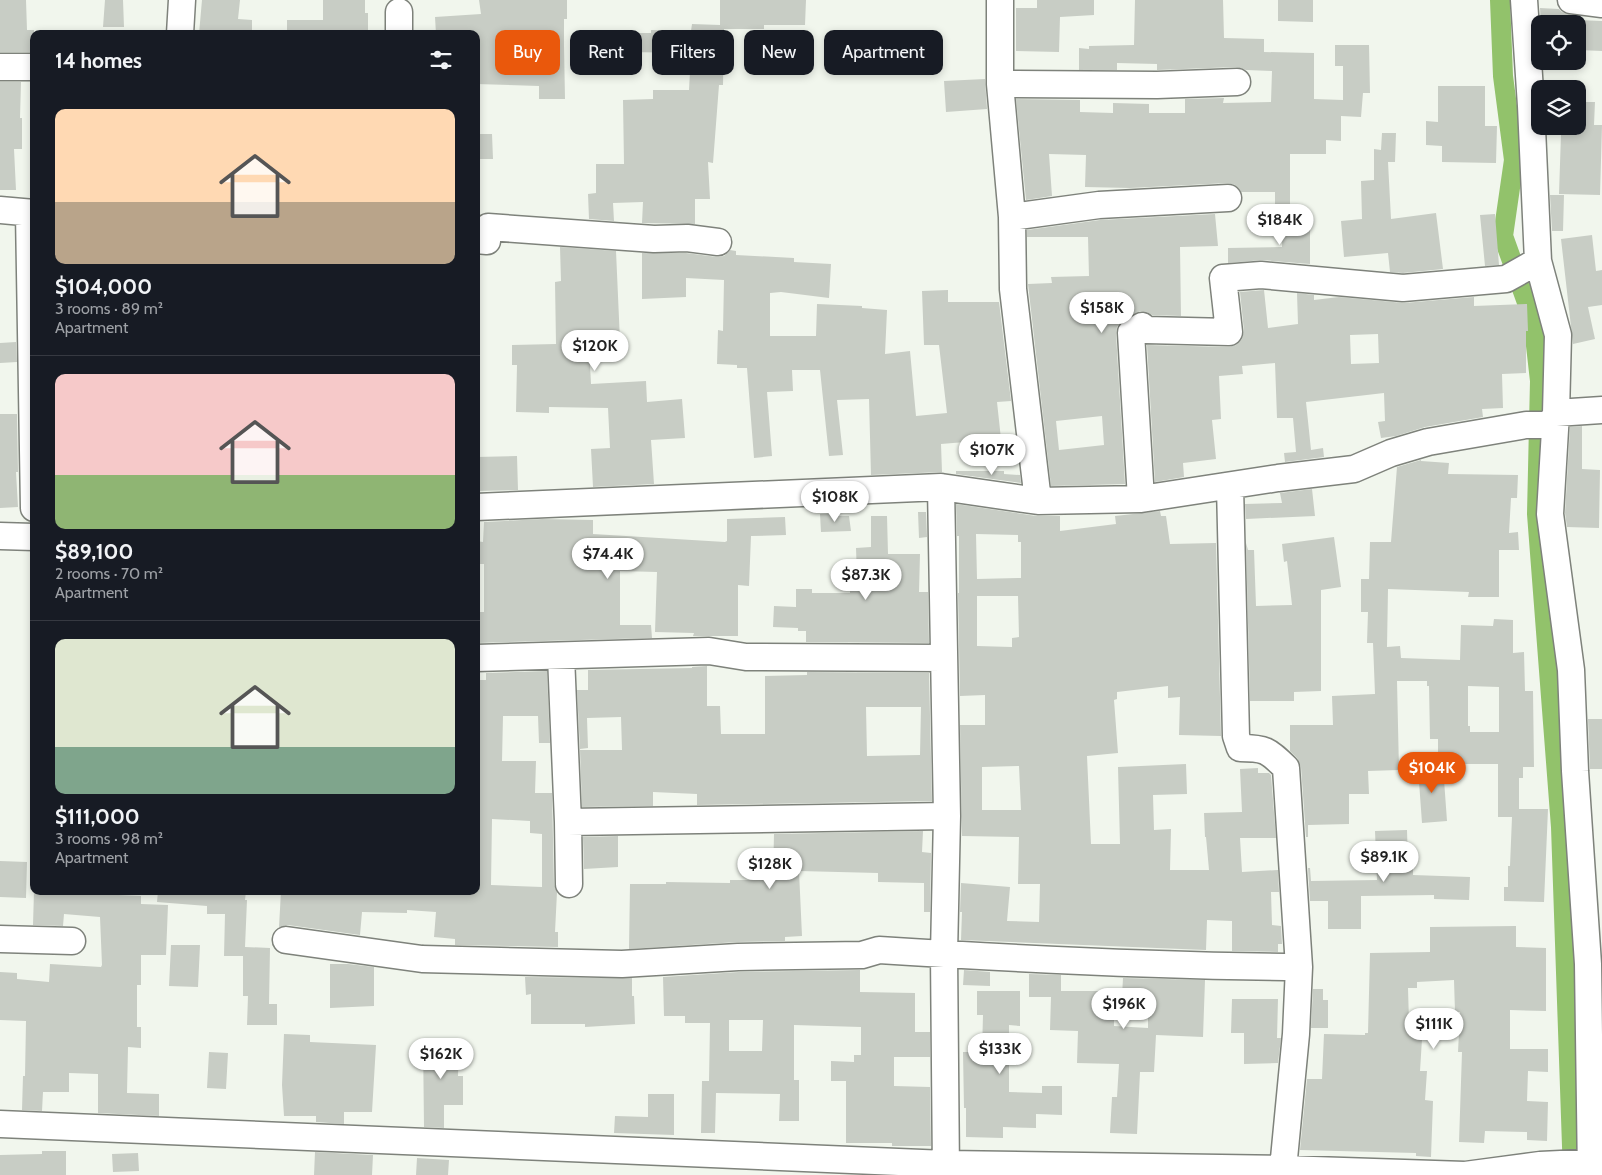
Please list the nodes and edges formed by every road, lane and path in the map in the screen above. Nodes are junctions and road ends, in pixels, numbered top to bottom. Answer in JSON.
{"nodes":[{"id":1,"x":182,"y":0,"type":"edge"},
{"id":2,"x":1000,"y":0,"type":"edge"},
{"id":3,"x":1524,"y":0,"type":"edge"},
{"id":4,"x":1571,"y":0,"type":"edge"},
{"id":5,"x":1602,"y":4,"type":"edge"},
{"id":6,"x":180,"y":30,"type":"edge"},
{"id":7,"x":0,"y":67,"type":"edge"},
{"id":8,"x":30,"y":67,"type":"edge"},
{"id":9,"x":1237,"y":82,"type":"dead end"},
{"id":10,"x":1000,"y":84,"type":"junction"},
{"id":11,"x":1228,"y":198,"type":"dead end"},
{"id":12,"x":0,"y":210,"type":"edge"},
{"id":13,"x":30,"y":213,"type":"edge"},
{"id":14,"x":1012,"y":217,"type":"junction"},
{"id":15,"x":480,"y":240,"type":"edge"},
{"id":16,"x":718,"y":242,"type":"dead end"},
{"id":17,"x":1538,"y":260,"type":"junction"},
{"id":18,"x":1602,"y":410,"type":"edge"},
{"id":19,"x":1544,"y":421,"type":"junction"},
{"id":20,"x":1230,"y":486,"type":"junction"},
{"id":21,"x":941,"y":487,"type":"junction"},
{"id":22,"x":1141,"y":499,"type":"junction"},
{"id":23,"x":1038,"y":501,"type":"junction"},
{"id":24,"x":480,"y":507,"type":"edge"},
{"id":25,"x":0,"y":536,"type":"edge"},
{"id":26,"x":30,"y":537,"type":"edge"},
{"id":27,"x":561,"y":656,"type":"junction"},
{"id":28,"x":480,"y":658,"type":"edge"},
{"id":29,"x":943,"y":658,"type":"junction"},
{"id":30,"x":947,"y":816,"type":"junction"},
{"id":31,"x":568,"y":822,"type":"junction"},
{"id":32,"x":569,"y":884,"type":"dead end"},
{"id":33,"x":0,"y":939,"type":"edge"},
{"id":34,"x":286,"y":940,"type":"dead end"},
{"id":35,"x":72,"y":941,"type":"dead end"},
{"id":36,"x":944,"y":954,"type":"junction"},
{"id":37,"x":1299,"y":967,"type":"junction"},
{"id":38,"x":0,"y":1124,"type":"edge"},
{"id":39,"x":1595,"y":1166,"type":"edge"},
{"id":40,"x":946,"y":1169,"type":"edge"},
{"id":41,"x":1283,"y":1169,"type":"junction"},
{"id":42,"x":1466,"y":1175,"type":"edge"}],
"edges":[{"from":1,"to":6,"type":"street"},
{"from":2,"to":10,"type":"street"},
{"from":3,"to":17,"type":"street"},
{"from":4,"to":5,"type":"street"},
{"from":7,"to":8,"type":"street"},
{"from":9,"to":10,"type":"street"},
{"from":10,"to":14,"type":"street"},
{"from":11,"to":14,"type":"street"},
{"from":12,"to":13,"type":"street"},
{"from":14,"to":23,"type":"street"},
{"from":15,"to":16,"type":"street"},
{"from":17,"to":19,"type":"street"},
{"from":17,"to":22,"type":"street"},
{"from":18,"to":19,"type":"street"},
{"from":19,"to":20,"type":"street"},
{"from":19,"to":39,"type":"street"},
{"from":20,"to":22,"type":"street"},
{"from":20,"to":37,"type":"street"},
{"from":21,"to":23,"type":"street"},
{"from":21,"to":24,"type":"street"},
{"from":21,"to":29,"type":"street"},
{"from":22,"to":23,"type":"street"},
{"from":25,"to":26,"type":"street"},
{"from":27,"to":28,"type":"street"},
{"from":27,"to":29,"type":"street"},
{"from":27,"to":31,"type":"street"},
{"from":29,"to":30,"type":"street"},
{"from":30,"to":31,"type":"street"},
{"from":30,"to":36,"type":"street"},
{"from":31,"to":32,"type":"street"},
{"from":33,"to":35,"type":"street"},
{"from":34,"to":36,"type":"street"},
{"from":36,"to":37,"type":"street"},
{"from":36,"to":40,"type":"street"},
{"from":37,"to":41,"type":"street"},
{"from":38,"to":40,"type":"street"},
{"from":39,"to":42,"type":"street"},
{"from":40,"to":41,"type":"street"},
{"from":41,"to":42,"type":"street"}]}
